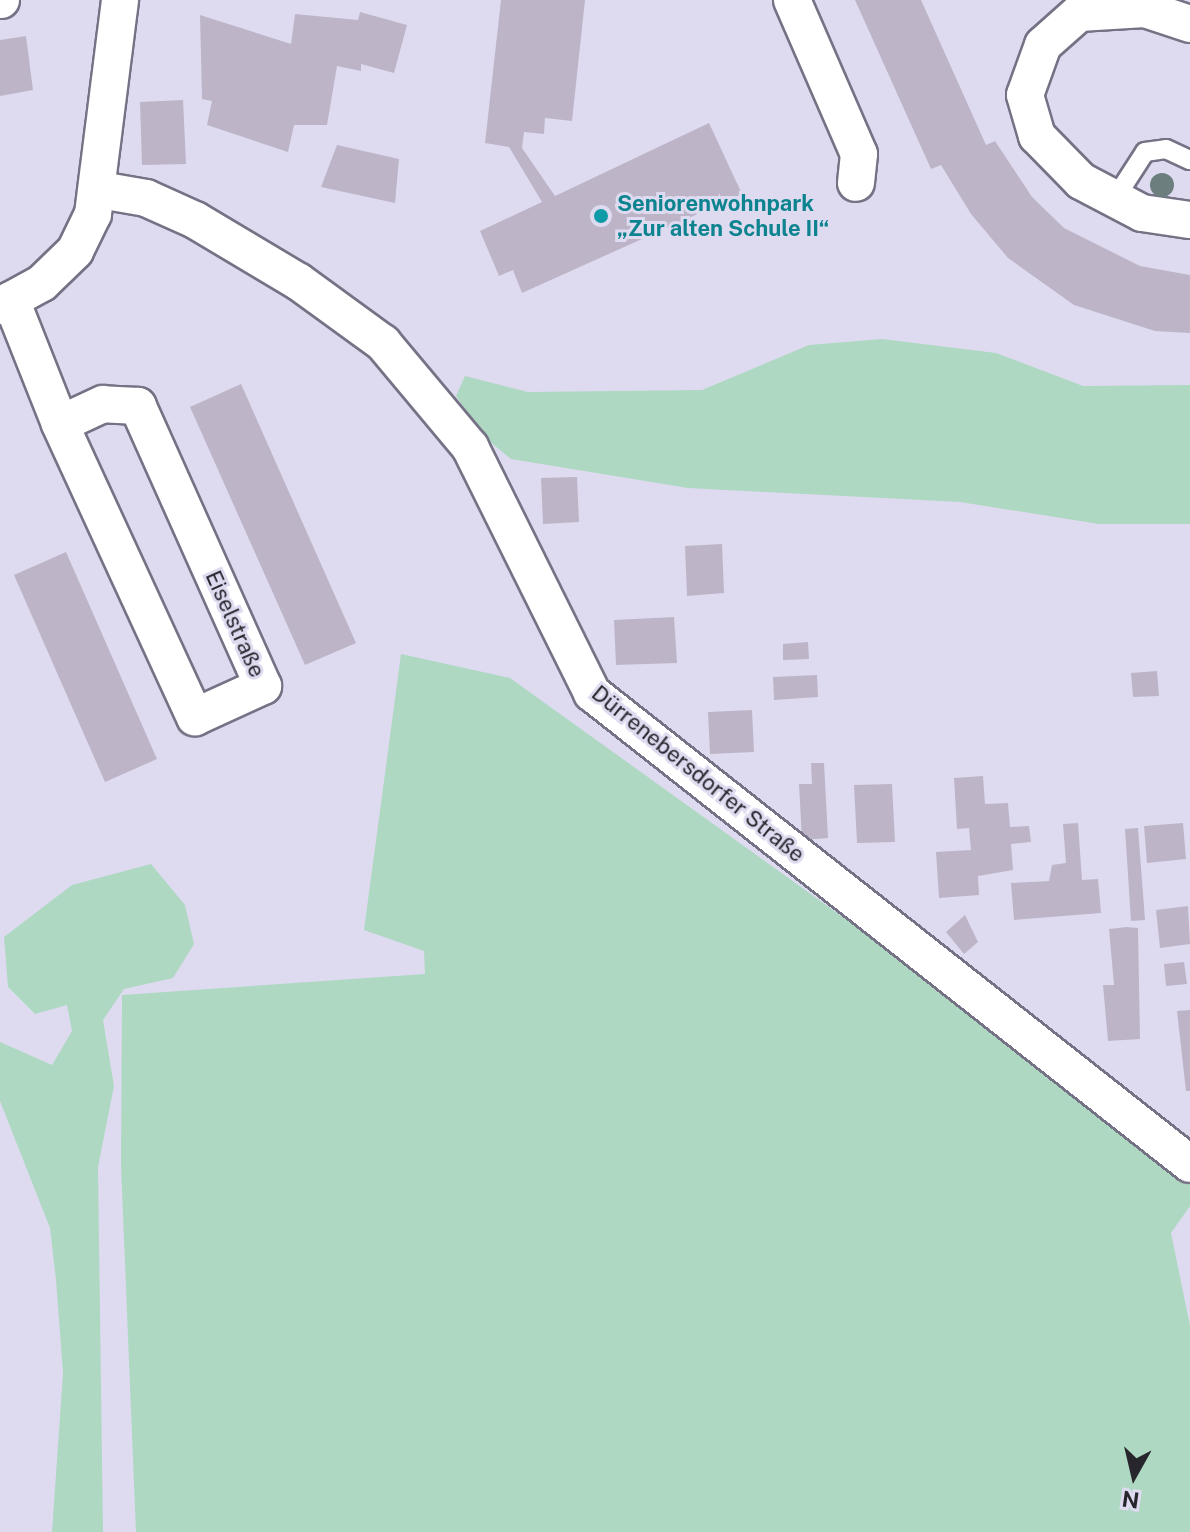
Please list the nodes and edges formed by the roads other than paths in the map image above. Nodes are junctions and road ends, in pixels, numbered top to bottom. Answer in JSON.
{"nodes":[{"id":1,"x":120,"y":0,"type":"edge"},
{"id":2,"x":792,"y":0,"type":"edge"},
{"id":3,"x":1190,"y":24,"type":"edge"},
{"id":4,"x":1190,"y":160,"type":"edge"},
{"id":5,"x":856,"y":183,"type":"dead end"},
{"id":6,"x":100,"y":190,"type":"junction"},
{"id":7,"x":1114,"y":200,"type":"junction"},
{"id":8,"x":1190,"y":220,"type":"edge"},
{"id":9,"x":6,"y":303,"type":"edge"},
{"id":10,"x":60,"y":424,"type":"junction"},
{"id":11,"x":1190,"y":1164,"type":"edge"}],
"edges":[{"from":1,"to":6,"type":"street","name":"Eiselstraße"},
{"from":2,"to":5,"type":"street"},
{"from":3,"to":7,"type":"street"},
{"from":4,"to":7,"type":"lane"},
{"from":6,"to":9,"type":"street","name":"Eiselstraße"},
{"from":6,"to":11,"type":"street","name":"Dürrenebersdorfer Straße"},
{"from":7,"to":8,"type":"street"},
{"from":9,"to":10,"type":"street","name":"Eiselstraße"},
{"from":10,"to":10,"type":"street","name":"Eiselstraße"}]}
